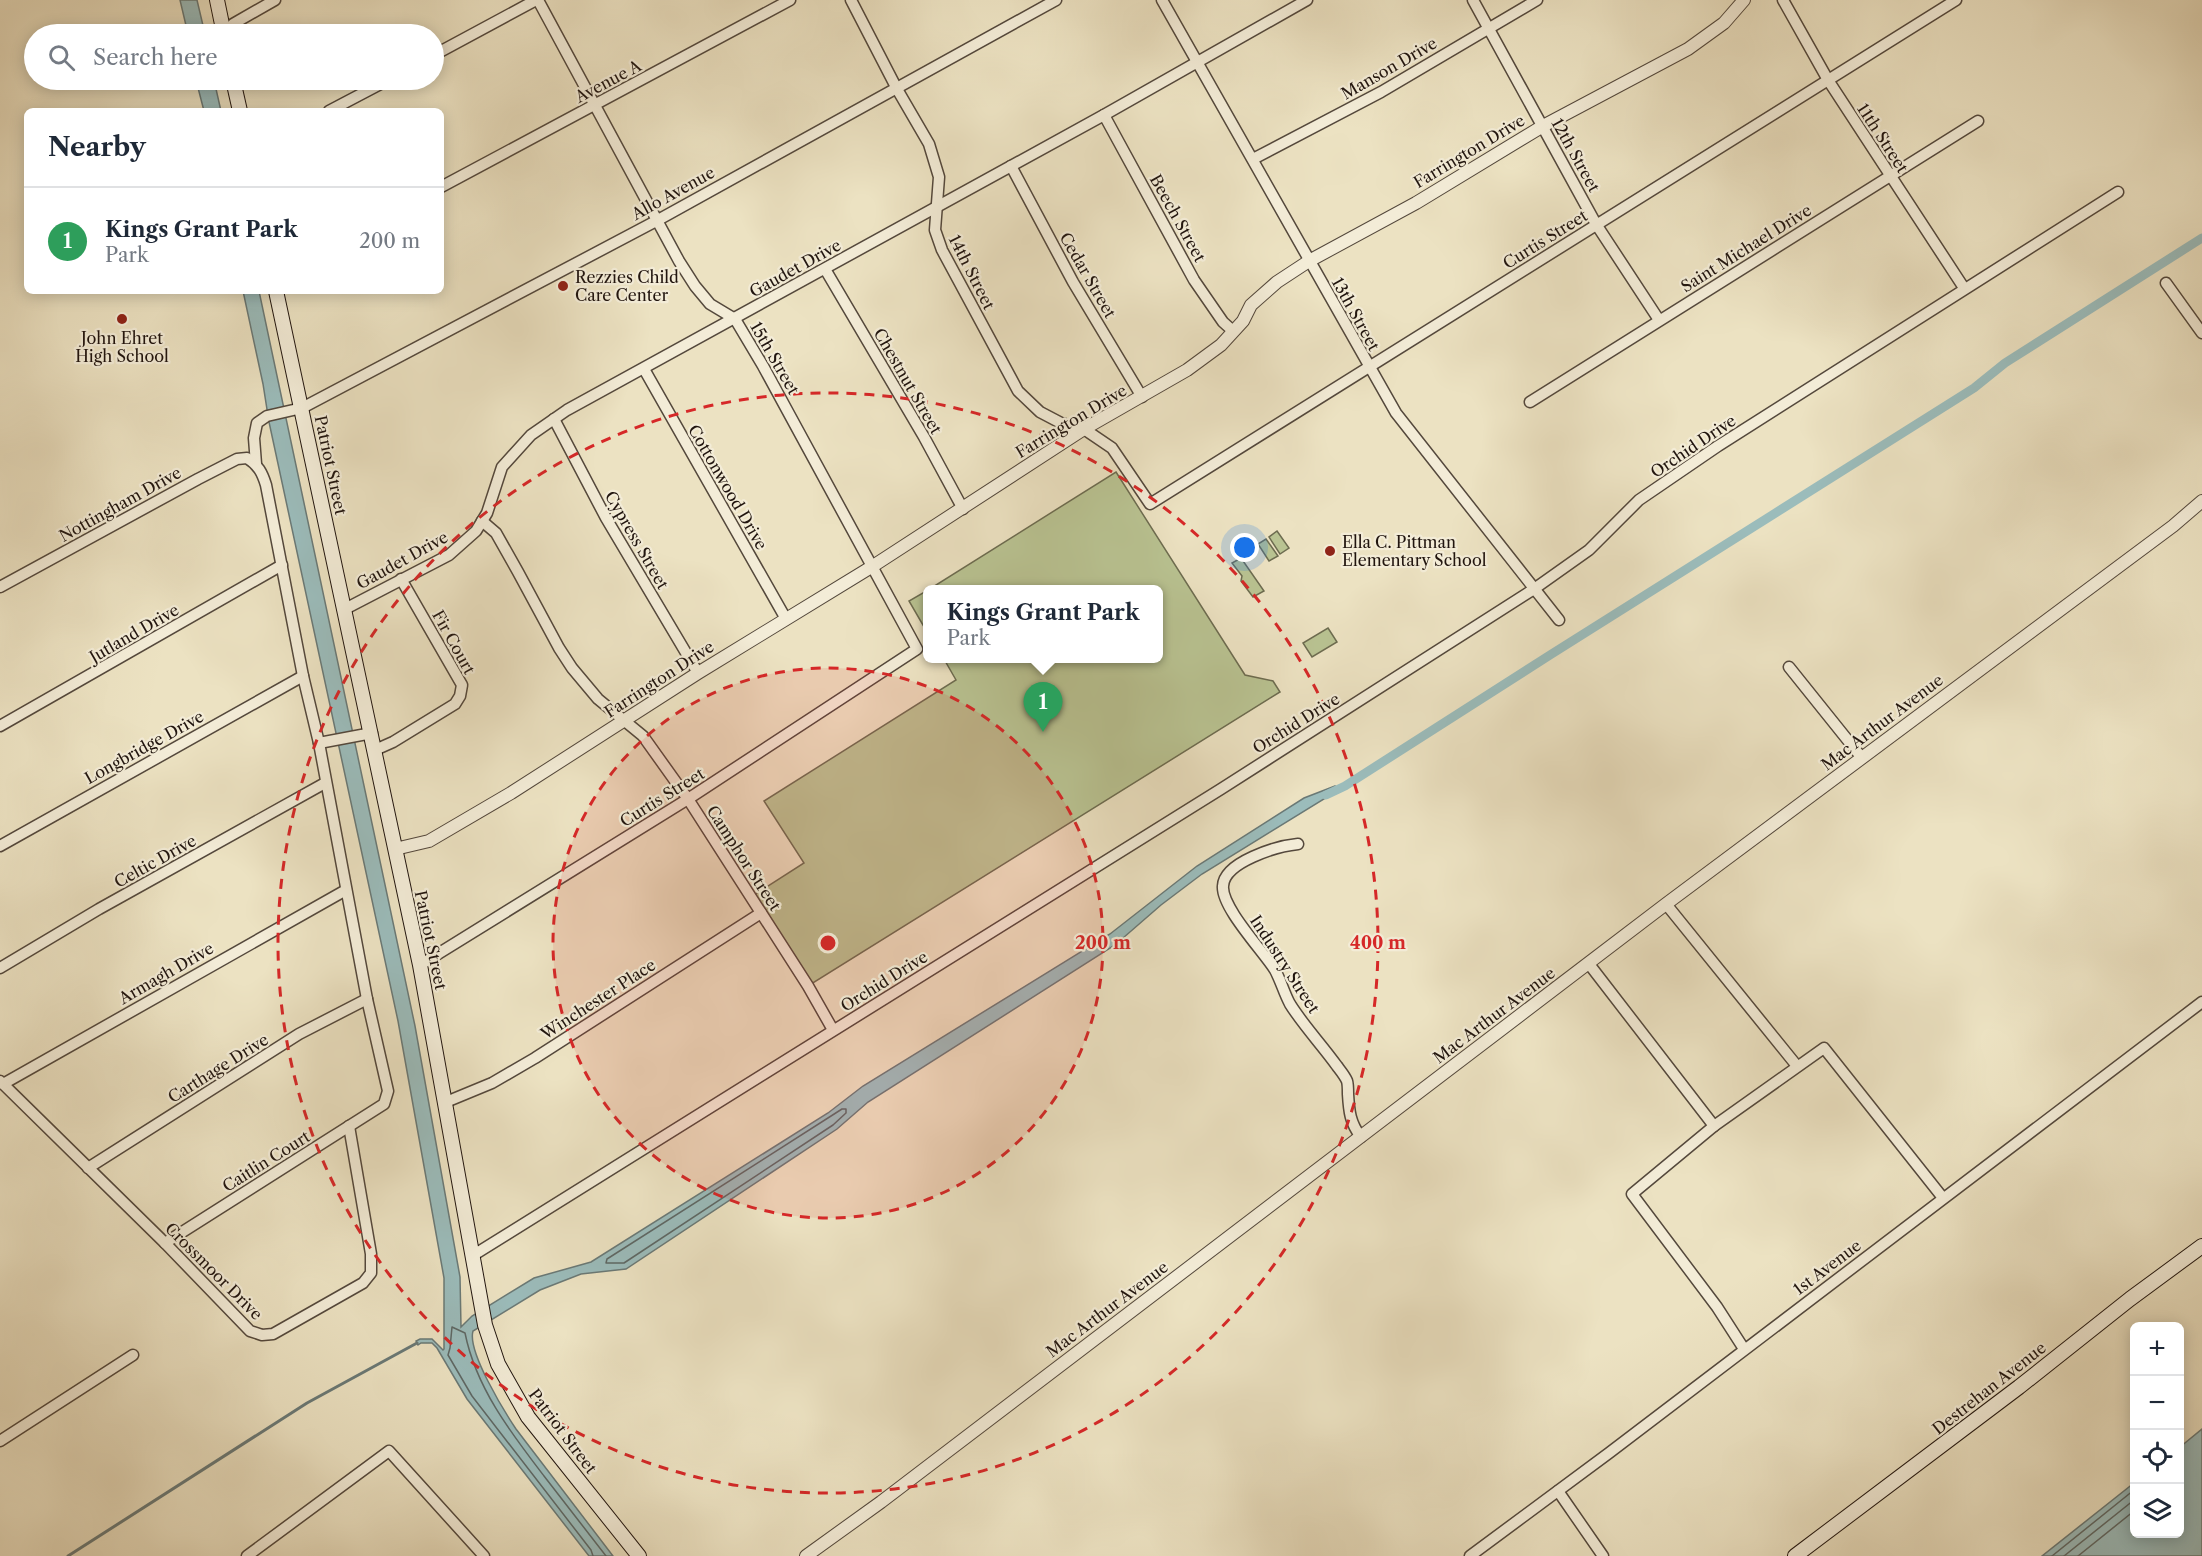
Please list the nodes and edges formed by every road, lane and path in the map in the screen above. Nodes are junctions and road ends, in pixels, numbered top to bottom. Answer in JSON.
{"nodes":[{"id":1,"x":217,"y":0,"type":"edge"},
{"id":2,"x":275,"y":0,"type":"edge"},
{"id":3,"x":537,"y":0,"type":"edge"},
{"id":4,"x":790,"y":0,"type":"edge"},
{"id":5,"x":850,"y":0,"type":"edge"},
{"id":6,"x":1056,"y":0,"type":"edge"},
{"id":7,"x":1162,"y":0,"type":"edge"},
{"id":8,"x":1307,"y":0,"type":"edge"},
{"id":9,"x":1473,"y":0,"type":"edge"},
{"id":10,"x":1537,"y":0,"type":"edge"},
{"id":11,"x":1744,"y":0,"type":"edge"},
{"id":12,"x":1783,"y":0,"type":"edge"},
{"id":13,"x":1956,"y":0,"type":"edge"},
{"id":14,"x":222,"y":24,"type":"edge"},
{"id":15,"x":233,"y":24,"type":"edge"},
{"id":16,"x":1489,"y":27,"type":"junction"},
{"id":17,"x":444,"y":50,"type":"edge"},
{"id":18,"x":1198,"y":62,"type":"junction"},
{"id":19,"x":1828,"y":80,"type":"junction"},
{"id":20,"x":897,"y":89,"type":"junction"},
{"id":21,"x":235,"y":90,"type":"edge"},
{"id":22,"x":369,"y":90,"type":"edge"},
{"id":23,"x":595,"y":105,"type":"junction"},
{"id":24,"x":239,"y":108,"type":"edge"},
{"id":25,"x":335,"y":108,"type":"edge"},
{"id":26,"x":1104,"y":115,"type":"junction"},
{"id":27,"x":1978,"y":121,"type":"dead end"},
{"id":28,"x":1543,"y":126,"type":"junction"},
{"id":29,"x":1253,"y":159,"type":"junction"},
{"id":30,"x":1011,"y":166,"type":"junction"},
{"id":31,"x":1889,"y":175,"type":"junction"},
{"id":32,"x":444,"y":186,"type":"edge"},
{"id":33,"x":2118,"y":192,"type":"dead end"},
{"id":34,"x":938,"y":204,"type":"junction"},
{"id":35,"x":658,"y":220,"type":"junction"},
{"id":36,"x":1596,"y":224,"type":"junction"},
{"id":37,"x":1309,"y":261,"type":"junction"},
{"id":38,"x":825,"y":269,"type":"junction"},
{"id":39,"x":2166,"y":283,"type":"dead end"},
{"id":40,"x":1964,"y":288,"type":"junction"},
{"id":41,"x":277,"y":294,"type":"edge"},
{"id":42,"x":735,"y":319,"type":"junction"},
{"id":43,"x":1659,"y":320,"type":"junction"},
{"id":44,"x":1233,"y":331,"type":"junction"},
{"id":45,"x":2202,"y":333,"type":"edge"},
{"id":46,"x":1369,"y":368,"type":"junction"},
{"id":47,"x":644,"y":369,"type":"junction"},
{"id":48,"x":1142,"y":397,"type":"junction"},
{"id":49,"x":1530,"y":402,"type":"dead end"},
{"id":50,"x":296,"y":410,"type":"junction"},
{"id":51,"x":554,"y":419,"type":"junction"},
{"id":52,"x":1084,"y":429,"type":"junction"},
{"id":53,"x":256,"y":464,"type":"junction"},
{"id":54,"x":2202,"y":501,"type":"edge"},
{"id":55,"x":1150,"y":504,"type":"joint"},
{"id":56,"x":963,"y":509,"type":"junction"},
{"id":57,"x":482,"y":521,"type":"junction"},
{"id":58,"x":282,"y":565,"type":"junction"},
{"id":59,"x":873,"y":566,"type":"junction"},
{"id":60,"x":401,"y":579,"type":"junction"},
{"id":61,"x":0,"y":587,"type":"edge"},
{"id":62,"x":1534,"y":589,"type":"junction"},
{"id":63,"x":345,"y":609,"type":"junction"},
{"id":64,"x":786,"y":619,"type":"junction"},
{"id":65,"x":1559,"y":620,"type":"dead end"},
{"id":66,"x":917,"y":649,"type":"joint"},
{"id":67,"x":1789,"y":667,"type":"dead end"},
{"id":68,"x":698,"y":673,"type":"junction"},
{"id":69,"x":303,"y":676,"type":"junction"},
{"id":70,"x":625,"y":720,"type":"junction"},
{"id":71,"x":0,"y":726,"type":"edge"},
{"id":72,"x":368,"y":734,"type":"junction"},
{"id":73,"x":319,"y":743,"type":"junction"},
{"id":74,"x":375,"y":750,"type":"junction"},
{"id":75,"x":1862,"y":758,"type":"junction"},
{"id":76,"x":326,"y":783,"type":"junction"},
{"id":77,"x":688,"y":799,"type":"junction"},
{"id":78,"x":1298,"y":844,"type":"dead end"},
{"id":79,"x":0,"y":846,"type":"edge"},
{"id":80,"x":395,"y":849,"type":"junction"},
{"id":81,"x":346,"y":890,"type":"junction"},
{"id":82,"x":1666,"y":904,"type":"junction"},
{"id":83,"x":761,"y":913,"type":"junction"},
{"id":84,"x":1589,"y":964,"type":"junction"},
{"id":85,"x":420,"y":965,"type":"junction"},
{"id":86,"x":0,"y":968,"type":"edge"},
{"id":87,"x":367,"y":999,"type":"junction"},
{"id":88,"x":2202,"y":1002,"type":"edge"},
{"id":89,"x":833,"y":1030,"type":"junction"},
{"id":90,"x":1797,"y":1066,"type":"junction"},
{"id":91,"x":1,"y":1083,"type":"edge"},
{"id":92,"x":446,"y":1102,"type":"junction"},
{"id":93,"x":349,"y":1126,"type":"junction"},
{"id":94,"x":1714,"y":1126,"type":"junction"},
{"id":95,"x":1361,"y":1137,"type":"junction"},
{"id":96,"x":88,"y":1168,"type":"junction"},
{"id":97,"x":1943,"y":1198,"type":"junction"},
{"id":98,"x":165,"y":1243,"type":"junction"},
{"id":99,"x":2202,"y":1246,"type":"edge"},
{"id":100,"x":472,"y":1256,"type":"junction"},
{"id":101,"x":1744,"y":1349,"type":"junction"},
{"id":102,"x":133,"y":1355,"type":"dead end"},
{"id":103,"x":0,"y":1441,"type":"edge"},
{"id":104,"x":1558,"y":1491,"type":"junction"},
{"id":105,"x":247,"y":1556,"type":"edge"},
{"id":106,"x":484,"y":1556,"type":"edge"},
{"id":107,"x":639,"y":1556,"type":"edge"},
{"id":108,"x":806,"y":1556,"type":"edge"},
{"id":109,"x":1470,"y":1556,"type":"edge"},
{"id":110,"x":1603,"y":1556,"type":"edge"},
{"id":111,"x":1795,"y":1556,"type":"edge"}],
"edges":[{"from":1,"to":14,"type":"main road"},
{"from":2,"to":15,"type":"street"},
{"from":3,"to":17,"type":"street"},
{"from":3,"to":23,"type":"street","name":"15th Street"},
{"from":4,"to":23,"type":"street","name":"Avenue A"},
{"from":5,"to":20,"type":"street","name":"14th Street"},
{"from":6,"to":20,"type":"street","name":"Allo Avenue"},
{"from":7,"to":18,"type":"street","name":"13th Street"},
{"from":8,"to":18,"type":"street","name":"Gaudet Drive"},
{"from":9,"to":16,"type":"street","name":"12th Street"},
{"from":10,"to":16,"type":"street","name":"Manson Drive"},
{"from":11,"to":28,"type":"street","name":"Farrington Drive"},
{"from":12,"to":19,"type":"street","name":"11th Street"},
{"from":13,"to":19,"type":"street","name":"Curtis Street"},
{"from":16,"to":28,"type":"street","name":"12th Street"},
{"from":16,"to":29,"type":"street","name":"Manson Drive"},
{"from":18,"to":26,"type":"street","name":"Gaudet Drive"},
{"from":18,"to":29,"type":"street","name":"13th Street"},
{"from":19,"to":31,"type":"street","name":"11th Street"},
{"from":19,"to":36,"type":"street","name":"Curtis Street"},
{"from":20,"to":34,"type":"street","name":"14th Street"},
{"from":20,"to":35,"type":"street","name":"Allo Avenue"},
{"from":21,"to":24,"type":"main road"},
{"from":22,"to":25,"type":"street"},
{"from":23,"to":32,"type":"street","name":"Avenue A"},
{"from":23,"to":35,"type":"street","name":"15th Street"},
{"from":26,"to":30,"type":"street","name":"Gaudet Drive"},
{"from":26,"to":44,"type":"street","name":"Beech Street"},
{"from":27,"to":31,"type":"street","name":"Saint Michael Drive"},
{"from":28,"to":36,"type":"street","name":"12th Street"},
{"from":28,"to":37,"type":"street","name":"Farrington Drive"},
{"from":29,"to":37,"type":"street","name":"13th Street"},
{"from":30,"to":34,"type":"street","name":"Gaudet Drive"},
{"from":30,"to":48,"type":"street","name":"Cedar Street"},
{"from":31,"to":40,"type":"street","name":"11th Street"},
{"from":31,"to":43,"type":"street","name":"Saint Michael Drive"},
{"from":33,"to":40,"type":"street","name":"Orchid Drive"},
{"from":34,"to":38,"type":"street","name":"Gaudet Drive"},
{"from":34,"to":52,"type":"street","name":"14th Street"},
{"from":35,"to":42,"type":"street","name":"15th Street"},
{"from":35,"to":50,"type":"street","name":"Allo Avenue"},
{"from":36,"to":43,"type":"street","name":"12th Street"},
{"from":36,"to":46,"type":"street","name":"Curtis Street"},
{"from":37,"to":44,"type":"street","name":"Farrington Drive"},
{"from":37,"to":46,"type":"street","name":"13th Street"},
{"from":38,"to":42,"type":"street","name":"Gaudet Drive"},
{"from":38,"to":56,"type":"street","name":"Chestnut Street"},
{"from":39,"to":45,"type":"street"},
{"from":40,"to":62,"type":"street","name":"Orchid Drive"},
{"from":41,"to":50,"type":"main road","name":"Patriot Street"},
{"from":42,"to":47,"type":"street","name":"Gaudet Drive"},
{"from":42,"to":59,"type":"street","name":"15th Street"},
{"from":43,"to":49,"type":"street","name":"Saint Michael Drive"},
{"from":44,"to":48,"type":"street","name":"Farrington Drive"},
{"from":46,"to":55,"type":"street","name":"Curtis Street"},
{"from":46,"to":62,"type":"street","name":"13th Street"},
{"from":47,"to":51,"type":"street","name":"Gaudet Drive"},
{"from":47,"to":64,"type":"street","name":"Cottonwood Drive"},
{"from":48,"to":52,"type":"street","name":"Farrington Drive"},
{"from":50,"to":53,"type":"street","name":"Allo Avenue"},
{"from":50,"to":63,"type":"main road","name":"Patriot Street"},
{"from":51,"to":57,"type":"street","name":"Gaudet Drive"},
{"from":51,"to":68,"type":"street","name":"Cypress Street"},
{"from":52,"to":55,"type":"street","name":"14th Street"},
{"from":52,"to":56,"type":"street","name":"Farrington Drive"},
{"from":53,"to":58,"type":"street"},
{"from":53,"to":61,"type":"street","name":"Nottingham Drive"},
{"from":54,"to":75,"type":"street","name":"Mac Arthur Avenue"},
{"from":56,"to":59,"type":"street","name":"Farrington Drive"},
{"from":57,"to":60,"type":"street","name":"Gaudet Drive"},
{"from":57,"to":70,"type":"street","name":"Camphor Street"},
{"from":58,"to":69,"type":"street"},
{"from":58,"to":71,"type":"street","name":"Jutland Drive"},
{"from":59,"to":64,"type":"street","name":"Farrington Drive"},
{"from":59,"to":66,"type":"street","name":"15th Street"},
{"from":60,"to":63,"type":"street","name":"Gaudet Drive"},
{"from":60,"to":74,"type":"street","name":"Fir Court"},
{"from":62,"to":65,"type":"street","name":"13th Street"},
{"from":62,"to":89,"type":"street","name":"Orchid Drive"},
{"from":63,"to":72,"type":"main road","name":"Patriot Street"},
{"from":64,"to":68,"type":"street","name":"Farrington Drive"},
{"from":66,"to":77,"type":"street","name":"Curtis Street"},
{"from":67,"to":75,"type":"street"},
{"from":68,"to":70,"type":"street","name":"Farrington Drive"},
{"from":69,"to":73,"type":"street"},
{"from":69,"to":79,"type":"street","name":"Longbridge Drive"},
{"from":70,"to":77,"type":"street","name":"Camphor Street"},
{"from":70,"to":80,"type":"street","name":"Farrington Drive"},
{"from":72,"to":73,"type":"street"},
{"from":72,"to":74,"type":"main road","name":"Patriot Street"},
{"from":73,"to":76,"type":"street"},
{"from":74,"to":80,"type":"main road","name":"Patriot Street"},
{"from":75,"to":82,"type":"street","name":"Mac Arthur Avenue"},
{"from":76,"to":81,"type":"street"},
{"from":76,"to":86,"type":"street","name":"Celtic Drive"},
{"from":77,"to":83,"type":"street","name":"Camphor Street"},
{"from":77,"to":85,"type":"street","name":"Curtis Street"},
{"from":78,"to":95,"type":"street","name":"Industry Street"},
{"from":80,"to":85,"type":"main road","name":"Patriot Street"},
{"from":81,"to":87,"type":"street"},
{"from":81,"to":91,"type":"street","name":"Armagh Drive"},
{"from":82,"to":84,"type":"street","name":"Mac Arthur Avenue"},
{"from":82,"to":90,"type":"street"},
{"from":83,"to":89,"type":"street","name":"Camphor Street"},
{"from":83,"to":92,"type":"street","name":"Winchester Place"},
{"from":84,"to":94,"type":"street"},
{"from":84,"to":95,"type":"street","name":"Mac Arthur Avenue"},
{"from":85,"to":92,"type":"main road","name":"Patriot Street"},
{"from":87,"to":93,"type":"street","name":"Caitlin Court"},
{"from":87,"to":96,"type":"street","name":"Carthage Drive"},
{"from":88,"to":97,"type":"street","name":"1st Avenue"},
{"from":89,"to":100,"type":"street","name":"Orchid Drive"},
{"from":90,"to":94,"type":"street"},
{"from":90,"to":97,"type":"street"},
{"from":91,"to":96,"type":"street","name":"Crossmoor Drive"},
{"from":92,"to":100,"type":"main road","name":"Patriot Street"},
{"from":93,"to":98,"type":"street","name":"Caitlin Court"},
{"from":93,"to":98,"type":"street","name":"Crossmoor Drive"},
{"from":94,"to":101,"type":"street"},
{"from":95,"to":108,"type":"street","name":"Mac Arthur Avenue"},
{"from":96,"to":98,"type":"street","name":"Crossmoor Drive"},
{"from":97,"to":101,"type":"street","name":"1st Avenue"},
{"from":99,"to":111,"type":"main road","name":"Destrehan Avenue"},
{"from":100,"to":107,"type":"main road","name":"Patriot Street"},
{"from":101,"to":104,"type":"street","name":"1st Avenue"},
{"from":102,"to":103,"type":"street"},
{"from":104,"to":109,"type":"street","name":"1st Avenue"},
{"from":104,"to":110,"type":"street"},
{"from":105,"to":106,"type":"street"}]}
